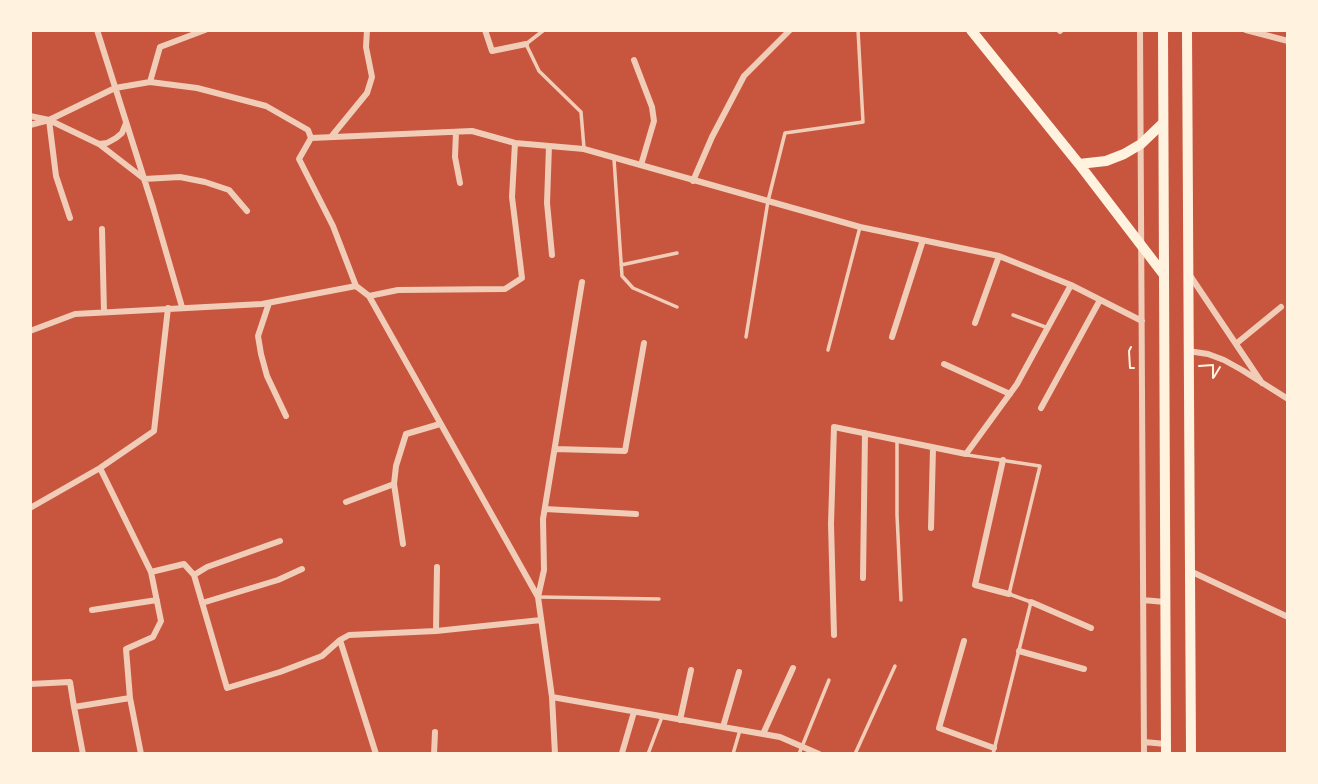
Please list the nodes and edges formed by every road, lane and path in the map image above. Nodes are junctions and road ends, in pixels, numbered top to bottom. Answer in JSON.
{"nodes":[{"id":1,"x":97,"y":30,"type":"edge"},
{"id":2,"x":205,"y":30,"type":"edge"},
{"id":3,"x":366,"y":30,"type":"edge"},
{"id":4,"x":485,"y":30,"type":"edge"},
{"id":5,"x":544,"y":30,"type":"edge"},
{"id":6,"x":790,"y":30,"type":"edge"},
{"id":7,"x":858,"y":30,"type":"edge"},
{"id":8,"x":971,"y":30,"type":"edge"},
{"id":9,"x":1140,"y":30,"type":"edge"},
{"id":10,"x":1163,"y":30,"type":"edge"},
{"id":11,"x":1187,"y":30,"type":"edge"},
{"id":12,"x":1246,"y":30,"type":"edge"},
{"id":13,"x":1288,"y":41,"type":"edge"},
{"id":14,"x":526,"y":44,"type":"junction"},
{"id":15,"x":634,"y":60,"type":"dead end"},
{"id":16,"x":150,"y":82,"type":"junction"},
{"id":17,"x":115,"y":88,"type":"junction"},
{"id":18,"x":30,"y":116,"type":"edge"},
{"id":19,"x":49,"y":120,"type":"junction"},
{"id":20,"x":126,"y":123,"type":"junction"},
{"id":21,"x":1163,"y":123,"type":"junction"},
{"id":22,"x":30,"y":125,"type":"edge"},
{"id":23,"x":456,"y":132,"type":"junction"},
{"id":24,"x":331,"y":137,"type":"junction"},
{"id":25,"x":311,"y":138,"type":"junction"},
{"id":26,"x":515,"y":143,"type":"junction"},
{"id":27,"x":99,"y":144,"type":"junction"},
{"id":28,"x":1141,"y":144,"type":"junction"},
{"id":29,"x":549,"y":146,"type":"junction"},
{"id":30,"x":584,"y":149,"type":"junction"},
{"id":31,"x":613,"y":157,"type":"junction"},
{"id":32,"x":1079,"y":164,"type":"junction"},
{"id":33,"x":641,"y":165,"type":"junction"},
{"id":34,"x":144,"y":179,"type":"junction"},
{"id":35,"x":693,"y":181,"type":"junction"},
{"id":36,"x":460,"y":183,"type":"dead end"},
{"id":37,"x":768,"y":201,"type":"junction"},
{"id":38,"x":247,"y":211,"type":"dead end"},
{"id":39,"x":70,"y":218,"type":"dead end"},
{"id":40,"x":860,"y":227,"type":"junction"},
{"id":41,"x":102,"y":229,"type":"dead end"},
{"id":42,"x":922,"y":240,"type":"junction"},
{"id":43,"x":1141,"y":246,"type":"junction"},
{"id":44,"x":677,"y":253,"type":"dead end"},
{"id":45,"x":552,"y":255,"type":"dead end"},
{"id":46,"x":999,"y":256,"type":"junction"},
{"id":47,"x":621,"y":265,"type":"junction"},
{"id":48,"x":1189,"y":274,"type":"junction"},
{"id":49,"x":1164,"y":275,"type":"junction"},
{"id":50,"x":582,"y":282,"type":"dead end"},
{"id":51,"x":1071,"y":285,"type":"junction"},
{"id":52,"x":356,"y":286,"type":"junction"},
{"id":53,"x":369,"y":296,"type":"junction"},
{"id":54,"x":1100,"y":299,"type":"junction"},
{"id":55,"x":269,"y":303,"type":"junction"},
{"id":56,"x":182,"y":307,"type":"junction"},
{"id":57,"x":677,"y":307,"type":"dead end"},
{"id":58,"x":1282,"y":307,"type":"dead end"},
{"id":59,"x":168,"y":308,"type":"junction"},
{"id":60,"x":104,"y":312,"type":"junction"},
{"id":61,"x":1013,"y":315,"type":"dead end"},
{"id":62,"x":1142,"y":321,"type":"junction"},
{"id":63,"x":975,"y":323,"type":"dead end"},
{"id":64,"x":1048,"y":328,"type":"junction"},
{"id":65,"x":30,"y":331,"type":"edge"},
{"id":66,"x":746,"y":337,"type":"dead end"},
{"id":67,"x":892,"y":337,"type":"dead end"},
{"id":68,"x":644,"y":343,"type":"dead end"},
{"id":69,"x":1237,"y":343,"type":"junction"},
{"id":70,"x":828,"y":350,"type":"dead end"},
{"id":71,"x":1129,"y":351,"type":"dead end"},
{"id":72,"x":1188,"y":351,"type":"junction"},
{"id":73,"x":1224,"y":360,"type":"junction"},
{"id":74,"x":944,"y":364,"type":"dead end"},
{"id":75,"x":1213,"y":365,"type":"dead end"},
{"id":76,"x":1130,"y":368,"type":"dead end"},
{"id":77,"x":1262,"y":383,"type":"junction"},
{"id":78,"x":1010,"y":394,"type":"junction"},
{"id":79,"x":1288,"y":400,"type":"edge"},
{"id":80,"x":1041,"y":408,"type":"dead end"},
{"id":81,"x":286,"y":416,"type":"dead end"},
{"id":82,"x":440,"y":424,"type":"junction"},
{"id":83,"x":865,"y":433,"type":"junction"},
{"id":84,"x":897,"y":440,"type":"junction"},
{"id":85,"x":933,"y":448,"type":"junction"},
{"id":86,"x":555,"y":449,"type":"junction"},
{"id":87,"x":966,"y":454,"type":"junction"},
{"id":88,"x":1003,"y":460,"type":"junction"},
{"id":89,"x":100,"y":468,"type":"junction"},
{"id":90,"x":394,"y":484,"type":"junction"},
{"id":91,"x":346,"y":502,"type":"dead end"},
{"id":92,"x":30,"y":508,"type":"edge"},
{"id":93,"x":545,"y":509,"type":"junction"},
{"id":94,"x":636,"y":514,"type":"dead end"},
{"id":95,"x":931,"y":528,"type":"dead end"},
{"id":96,"x":280,"y":541,"type":"dead end"},
{"id":97,"x":403,"y":544,"type":"dead end"},
{"id":98,"x":437,"y":566,"type":"dead end"},
{"id":99,"x":302,"y":569,"type":"dead end"},
{"id":100,"x":1190,"y":571,"type":"junction"},
{"id":101,"x":151,"y":572,"type":"junction"},
{"id":102,"x":194,"y":575,"type":"junction"},
{"id":103,"x":863,"y":578,"type":"dead end"},
{"id":104,"x":1009,"y":594,"type":"junction"},
{"id":105,"x":538,"y":597,"type":"junction"},
{"id":106,"x":659,"y":599,"type":"dead end"},
{"id":107,"x":157,"y":600,"type":"junction"},
{"id":108,"x":901,"y":600,"type":"dead end"},
{"id":109,"x":1143,"y":600,"type":"junction"},
{"id":110,"x":1031,"y":602,"type":"junction"},
{"id":111,"x":1165,"y":602,"type":"junction"},
{"id":112,"x":202,"y":603,"type":"junction"},
{"id":113,"x":92,"y":610,"type":"dead end"},
{"id":114,"x":1288,"y":617,"type":"edge"},
{"id":115,"x":541,"y":620,"type":"junction"},
{"id":116,"x":1091,"y":628,"type":"dead end"},
{"id":117,"x":436,"y":631,"type":"junction"},
{"id":118,"x":834,"y":635,"type":"dead end"},
{"id":119,"x":340,"y":640,"type":"junction"},
{"id":120,"x":964,"y":641,"type":"dead end"},
{"id":121,"x":1018,"y":651,"type":"junction"},
{"id":122,"x":895,"y":666,"type":"dead end"},
{"id":123,"x":793,"y":668,"type":"dead end"},
{"id":124,"x":1084,"y":669,"type":"dead end"},
{"id":125,"x":691,"y":670,"type":"dead end"},
{"id":126,"x":739,"y":671,"type":"dead end"},
{"id":127,"x":829,"y":680,"type":"dead end"},
{"id":128,"x":30,"y":684,"type":"edge"},
{"id":129,"x":552,"y":697,"type":"junction"},
{"id":130,"x":130,"y":698,"type":"junction"},
{"id":131,"x":74,"y":707,"type":"junction"},
{"id":132,"x":634,"y":712,"type":"junction"},
{"id":133,"x":662,"y":717,"type":"junction"},
{"id":134,"x":680,"y":720,"type":"junction"},
{"id":135,"x":723,"y":727,"type":"junction"},
{"id":136,"x":740,"y":730,"type":"junction"},
{"id":137,"x":435,"y":732,"type":"dead end"},
{"id":138,"x":763,"y":734,"type":"junction"},
{"id":139,"x":1144,"y":743,"type":"junction"},
{"id":140,"x":1166,"y":749,"type":"edge"},
{"id":141,"x":801,"y":751,"type":"edge"},
{"id":142,"x":994,"y":751,"type":"edge"},
{"id":143,"x":622,"y":753,"type":"edge"},
{"id":144,"x":83,"y":754,"type":"edge"},
{"id":145,"x":141,"y":754,"type":"edge"},
{"id":146,"x":376,"y":754,"type":"edge"},
{"id":147,"x":434,"y":754,"type":"edge"},
{"id":148,"x":555,"y":754,"type":"edge"},
{"id":149,"x":649,"y":754,"type":"edge"},
{"id":150,"x":733,"y":754,"type":"edge"},
{"id":151,"x":819,"y":754,"type":"edge"},
{"id":152,"x":855,"y":754,"type":"edge"},
{"id":153,"x":1144,"y":754,"type":"edge"},
{"id":154,"x":1191,"y":754,"type":"edge"}],
"edges":[{"from":1,"to":17,"type":"street"},
{"from":2,"to":16,"type":"street"},
{"from":3,"to":24,"type":"street"},
{"from":4,"to":14,"type":"street"},
{"from":5,"to":14,"type":"lane"},
{"from":6,"to":35,"type":"street"},
{"from":7,"to":37,"type":"lane"},
{"from":8,"to":32,"type":"main road"},
{"from":9,"to":28,"type":"street"},
{"from":10,"to":21,"type":"highway"},
{"from":11,"to":48,"type":"highway"},
{"from":12,"to":13,"type":"street"},
{"from":14,"to":30,"type":"lane"},
{"from":15,"to":33,"type":"street"},
{"from":16,"to":17,"type":"street"},
{"from":16,"to":25,"type":"street"},
{"from":17,"to":19,"type":"street"},
{"from":17,"to":20,"type":"street"},
{"from":18,"to":19,"type":"street"},
{"from":19,"to":22,"type":"street"},
{"from":19,"to":27,"type":"street"},
{"from":19,"to":39,"type":"street"},
{"from":20,"to":27,"type":"street"},
{"from":20,"to":34,"type":"street"},
{"from":21,"to":28,"type":"main road"},
{"from":21,"to":49,"type":"highway"},
{"from":23,"to":24,"type":"street"},
{"from":23,"to":26,"type":"street"},
{"from":23,"to":36,"type":"street"},
{"from":24,"to":25,"type":"street"},
{"from":25,"to":52,"type":"street"},
{"from":26,"to":29,"type":"street"},
{"from":26,"to":53,"type":"street"},
{"from":27,"to":34,"type":"street"},
{"from":28,"to":32,"type":"main road"},
{"from":28,"to":43,"type":"street"},
{"from":29,"to":30,"type":"street"},
{"from":29,"to":45,"type":"street"},
{"from":30,"to":31,"type":"street"},
{"from":31,"to":33,"type":"street"},
{"from":31,"to":47,"type":"lane"},
{"from":32,"to":43,"type":"main road"},
{"from":33,"to":35,"type":"street"},
{"from":34,"to":38,"type":"street"},
{"from":34,"to":56,"type":"street"},
{"from":35,"to":37,"type":"street"},
{"from":37,"to":40,"type":"street"},
{"from":37,"to":66,"type":"lane"},
{"from":40,"to":42,"type":"street"},
{"from":40,"to":70,"type":"lane"},
{"from":41,"to":60,"type":"street"},
{"from":42,"to":46,"type":"street"},
{"from":42,"to":67,"type":"street"},
{"from":43,"to":49,"type":"main road"},
{"from":43,"to":62,"type":"street"},
{"from":44,"to":47,"type":"lane"},
{"from":46,"to":51,"type":"street"},
{"from":46,"to":63,"type":"street"},
{"from":47,"to":57,"type":"lane"},
{"from":48,"to":69,"type":"street"},
{"from":48,"to":72,"type":"highway"},
{"from":49,"to":111,"type":"highway"},
{"from":50,"to":86,"type":"street"},
{"from":51,"to":54,"type":"street"},
{"from":51,"to":64,"type":"street"},
{"from":52,"to":53,"type":"street"},
{"from":52,"to":55,"type":"street"},
{"from":53,"to":82,"type":"street"},
{"from":54,"to":62,"type":"street"},
{"from":54,"to":80,"type":"street"},
{"from":55,"to":56,"type":"street"},
{"from":55,"to":81,"type":"street"},
{"from":56,"to":59,"type":"street"},
{"from":58,"to":69,"type":"street"},
{"from":59,"to":60,"type":"street"},
{"from":59,"to":89,"type":"street"},
{"from":60,"to":65,"type":"street"},
{"from":61,"to":64,"type":"lane"},
{"from":62,"to":109,"type":"street"},
{"from":64,"to":78,"type":"street"},
{"from":68,"to":86,"type":"street"},
{"from":69,"to":77,"type":"street"},
{"from":71,"to":76,"type":"path"},
{"from":72,"to":73,"type":"street"},
{"from":72,"to":100,"type":"highway"},
{"from":73,"to":75,"type":"path"},
{"from":73,"to":77,"type":"street"},
{"from":74,"to":78,"type":"street"},
{"from":77,"to":79,"type":"street"},
{"from":78,"to":87,"type":"street"},
{"from":82,"to":90,"type":"street"},
{"from":82,"to":105,"type":"street"},
{"from":83,"to":84,"type":"street"},
{"from":83,"to":103,"type":"street"},
{"from":83,"to":118,"type":"street"},
{"from":84,"to":85,"type":"street"},
{"from":84,"to":108,"type":"lane"},
{"from":85,"to":87,"type":"street"},
{"from":85,"to":95,"type":"street"},
{"from":86,"to":93,"type":"street"},
{"from":87,"to":88,"type":"lane"},
{"from":88,"to":104,"type":"street"},
{"from":88,"to":104,"type":"lane"},
{"from":89,"to":92,"type":"street"},
{"from":89,"to":101,"type":"street"},
{"from":90,"to":91,"type":"street"},
{"from":90,"to":97,"type":"street"},
{"from":93,"to":94,"type":"street"},
{"from":93,"to":105,"type":"street"},
{"from":96,"to":102,"type":"street"},
{"from":98,"to":117,"type":"street"},
{"from":99,"to":112,"type":"street"},
{"from":100,"to":114,"type":"street"},
{"from":100,"to":154,"type":"highway"},
{"from":101,"to":102,"type":"street"},
{"from":101,"to":107,"type":"street"},
{"from":102,"to":112,"type":"street"},
{"from":104,"to":110,"type":"lane"},
{"from":105,"to":106,"type":"lane"},
{"from":105,"to":115,"type":"street"},
{"from":107,"to":113,"type":"street"},
{"from":107,"to":130,"type":"street"},
{"from":109,"to":111,"type":"street"},
{"from":109,"to":139,"type":"street"},
{"from":110,"to":116,"type":"street"},
{"from":110,"to":121,"type":"lane"},
{"from":111,"to":140,"type":"highway"},
{"from":112,"to":119,"type":"street"},
{"from":115,"to":117,"type":"street"},
{"from":115,"to":129,"type":"street"},
{"from":117,"to":119,"type":"street"},
{"from":119,"to":146,"type":"street"},
{"from":120,"to":142,"type":"street"},
{"from":121,"to":124,"type":"street"},
{"from":121,"to":142,"type":"lane"},
{"from":122,"to":152,"type":"lane"},
{"from":123,"to":138,"type":"street"},
{"from":125,"to":134,"type":"street"},
{"from":126,"to":135,"type":"street"},
{"from":127,"to":141,"type":"lane"},
{"from":128,"to":131,"type":"street"},
{"from":129,"to":132,"type":"street"},
{"from":129,"to":148,"type":"street"},
{"from":130,"to":131,"type":"street"},
{"from":130,"to":145,"type":"street"},
{"from":131,"to":144,"type":"street"},
{"from":132,"to":133,"type":"street"},
{"from":132,"to":143,"type":"street"},
{"from":133,"to":134,"type":"street"},
{"from":133,"to":149,"type":"lane"},
{"from":134,"to":135,"type":"street"},
{"from":135,"to":136,"type":"street"},
{"from":136,"to":138,"type":"street"},
{"from":136,"to":150,"type":"lane"},
{"from":137,"to":147,"type":"street"},
{"from":138,"to":141,"type":"street"},
{"from":139,"to":140,"type":"street"},
{"from":139,"to":153,"type":"street"},
{"from":141,"to":151,"type":"street"}]}
